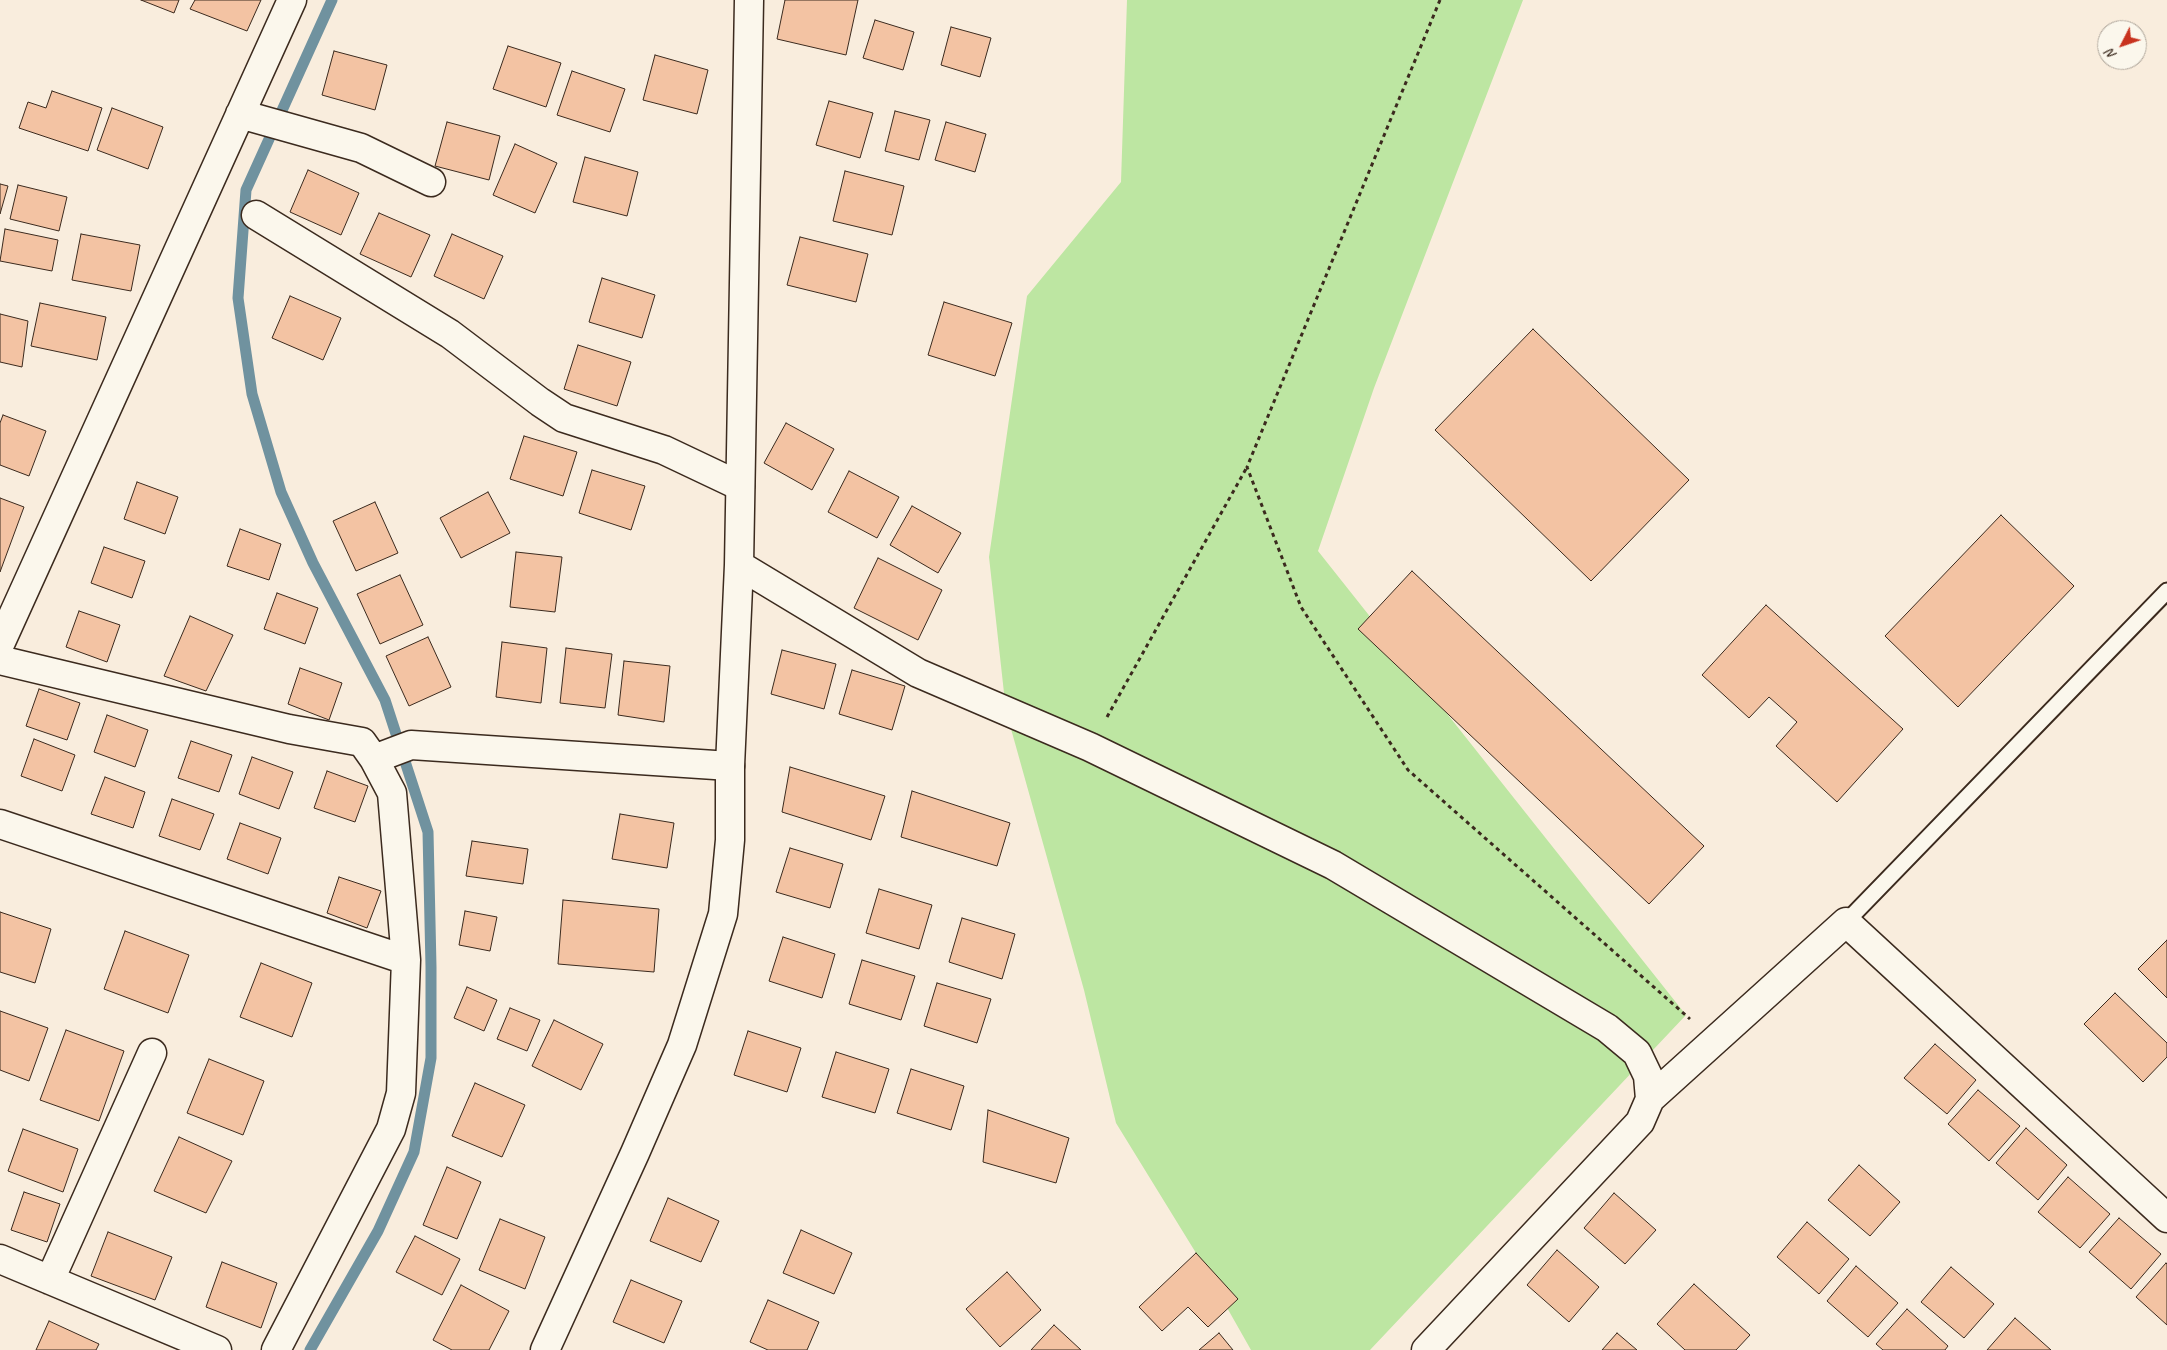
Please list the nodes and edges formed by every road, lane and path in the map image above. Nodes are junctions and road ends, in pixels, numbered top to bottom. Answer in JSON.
{"nodes":[{"id":1,"x":292,"y":0,"type":"edge"},
{"id":2,"x":750,"y":0,"type":"edge"},
{"id":3,"x":1440,"y":0,"type":"edge"},
{"id":4,"x":240,"y":114,"type":"junction"},
{"id":5,"x":431,"y":182,"type":"dead end"},
{"id":6,"x":256,"y":215,"type":"dead end"},
{"id":7,"x":1247,"y":467,"type":"junction"},
{"id":8,"x":740,"y":486,"type":"junction"},
{"id":9,"x":739,"y":565,"type":"junction"},
{"id":10,"x":2167,"y":592,"type":"edge"},
{"id":11,"x":0,"y":644,"type":"edge"},
{"id":12,"x":0,"y":660,"type":"edge"},
{"id":13,"x":1090,"y":747,"type":"junction"},
{"id":14,"x":374,"y":759,"type":"junction"},
{"id":15,"x":730,"y":766,"type":"junction"},
{"id":16,"x":0,"y":824,"type":"edge"},
{"id":17,"x":1846,"y":922,"type":"junction"},
{"id":18,"x":406,"y":960,"type":"junction"},
{"id":19,"x":1714,"y":1039,"type":"junction"},
{"id":20,"x":152,"y":1052,"type":"dead end"},
{"id":21,"x":1650,"y":1099,"type":"junction"},
{"id":22,"x":2167,"y":1218,"type":"edge"},
{"id":23,"x":0,"y":1259,"type":"edge"},
{"id":24,"x":50,"y":1280,"type":"junction"},
{"id":25,"x":217,"y":1350,"type":"edge"},
{"id":26,"x":276,"y":1350,"type":"edge"},
{"id":27,"x":545,"y":1350,"type":"edge"},
{"id":28,"x":1426,"y":1350,"type":"edge"}],
"edges":[{"from":1,"to":4,"type":"street"},
{"from":2,"to":8,"type":"street"},
{"from":3,"to":7,"type":"path"},
{"from":4,"to":5,"type":"street"},
{"from":4,"to":11,"type":"street"},
{"from":6,"to":8,"type":"street"},
{"from":7,"to":13,"type":"path"},
{"from":7,"to":19,"type":"path"},
{"from":8,"to":9,"type":"street"},
{"from":9,"to":13,"type":"street"},
{"from":9,"to":15,"type":"street"},
{"from":10,"to":17,"type":"lane"},
{"from":12,"to":14,"type":"street"},
{"from":13,"to":21,"type":"street"},
{"from":14,"to":15,"type":"street"},
{"from":14,"to":18,"type":"street"},
{"from":15,"to":27,"type":"street"},
{"from":16,"to":18,"type":"street"},
{"from":17,"to":19,"type":"street"},
{"from":17,"to":22,"type":"street"},
{"from":18,"to":26,"type":"street"},
{"from":19,"to":21,"type":"street"},
{"from":20,"to":24,"type":"street"},
{"from":21,"to":28,"type":"street"},
{"from":23,"to":24,"type":"street"},
{"from":24,"to":25,"type":"street"}]}
